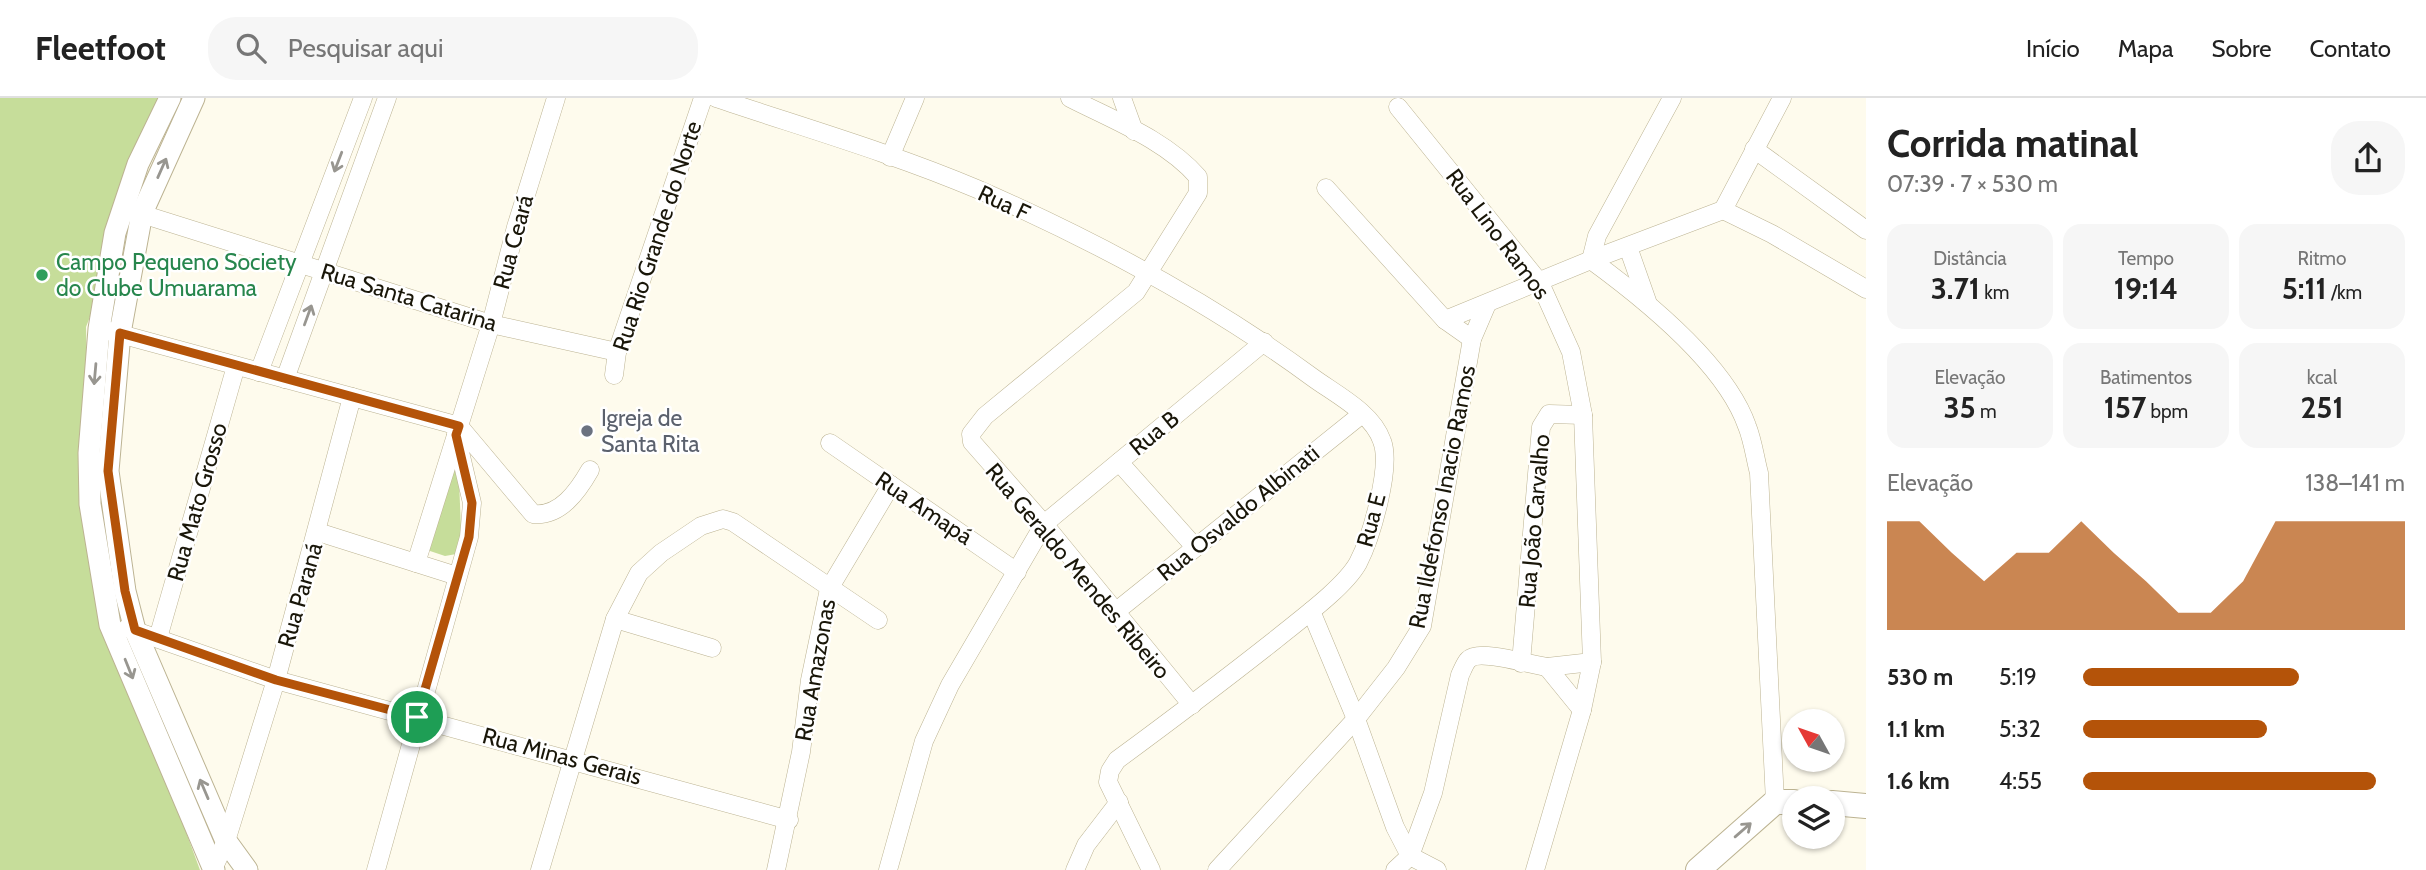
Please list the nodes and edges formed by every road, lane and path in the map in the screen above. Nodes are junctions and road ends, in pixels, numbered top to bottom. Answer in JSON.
{"nodes":[{"id":1,"x":170,"y":98,"type":"edge"},
{"id":2,"x":194,"y":98,"type":"edge"},
{"id":3,"x":363,"y":98,"type":"edge"},
{"id":4,"x":387,"y":98,"type":"edge"},
{"id":5,"x":556,"y":98,"type":"edge"},
{"id":6,"x":703,"y":98,"type":"edge"},
{"id":7,"x":716,"y":98,"type":"edge"},
{"id":8,"x":915,"y":98,"type":"edge"},
{"id":9,"x":1070,"y":98,"type":"edge"},
{"id":10,"x":1122,"y":98,"type":"edge"},
{"id":11,"x":1672,"y":98,"type":"edge"},
{"id":12,"x":1782,"y":98,"type":"edge"},
{"id":13,"x":1398,"y":107,"type":"dead end"},
{"id":14,"x":1134,"y":131,"type":"junction"},
{"id":15,"x":1754,"y":149,"type":"junction"},
{"id":16,"x":890,"y":158,"type":"junction"},
{"id":17,"x":1326,"y":188,"type":"dead end"},
{"id":18,"x":1723,"y":210,"type":"junction"},
{"id":19,"x":132,"y":211,"type":"junction"},
{"id":20,"x":1866,"y":230,"type":"edge"},
{"id":21,"x":1628,"y":247,"type":"junction"},
{"id":22,"x":1591,"y":260,"type":"junction"},
{"id":23,"x":300,"y":263,"type":"junction"},
{"id":24,"x":324,"y":270,"type":"junction"},
{"id":25,"x":1149,"y":275,"type":"junction"},
{"id":26,"x":1540,"y":283,"type":"junction"},
{"id":27,"x":1866,"y":289,"type":"edge"},
{"id":28,"x":1647,"y":301,"type":"junction"},
{"id":29,"x":1487,"y":304,"type":"junction"},
{"id":30,"x":1445,"y":320,"type":"junction"},
{"id":31,"x":491,"y":324,"type":"junction"},
{"id":32,"x":109,"y":331,"type":"junction"},
{"id":33,"x":1472,"y":339,"type":"junction"},
{"id":34,"x":1264,"y":342,"type":"junction"},
{"id":35,"x":617,"y":352,"type":"junction"},
{"id":36,"x":236,"y":366,"type":"junction"},
{"id":37,"x":259,"y":372,"type":"junction"},
{"id":38,"x":614,"y":375,"type":"dead end"},
{"id":39,"x":285,"y":379,"type":"junction"},
{"id":40,"x":352,"y":397,"type":"junction"},
{"id":41,"x":1362,"y":414,"type":"junction"},
{"id":42,"x":1583,"y":415,"type":"junction"},
{"id":43,"x":458,"y":431,"type":"junction"},
{"id":44,"x":830,"y":443,"type":"dead end"},
{"id":45,"x":1119,"y":462,"type":"junction"},
{"id":46,"x":590,"y":470,"type":"dead end"},
{"id":47,"x":891,"y":485,"type":"junction"},
{"id":48,"x":1044,"y":524,"type":"junction"},
{"id":49,"x":318,"y":532,"type":"junction"},
{"id":50,"x":1195,"y":547,"type":"junction"},
{"id":51,"x":416,"y":563,"type":"junction"},
{"id":52,"x":1017,"y":572,"type":"junction"},
{"id":53,"x":457,"y":576,"type":"junction"},
{"id":54,"x":829,"y":589,"type":"junction"},
{"id":55,"x":1311,"y":611,"type":"junction"},
{"id":56,"x":1114,"y":613,"type":"junction"},
{"id":57,"x":615,"y":619,"type":"junction"},
{"id":58,"x":878,"y":620,"type":"dead end"},
{"id":59,"x":110,"y":625,"type":"junction"},
{"id":60,"x":135,"y":630,"type":"junction"},
{"id":61,"x":158,"y":638,"type":"junction"},
{"id":62,"x":712,"y":648,"type":"dead end"},
{"id":63,"x":1592,"y":662,"type":"junction"},
{"id":64,"x":1521,"y":663,"type":"junction"},
{"id":65,"x":1547,"y":667,"type":"junction"},
{"id":66,"x":276,"y":680,"type":"junction"},
{"id":67,"x":1192,"y":705,"type":"junction"},
{"id":68,"x":1582,"y":710,"type":"junction"},
{"id":69,"x":417,"y":717,"type":"junction"},
{"id":70,"x":1356,"y":719,"type":"junction"},
{"id":71,"x":572,"y":759,"type":"junction"},
{"id":72,"x":1783,"y":786,"type":"edge"},
{"id":73,"x":1119,"y":802,"type":"junction"},
{"id":74,"x":1782,"y":804,"type":"edge"},
{"id":75,"x":1845,"y":804,"type":"edge"},
{"id":76,"x":1866,"y":806,"type":"edge"},
{"id":77,"x":789,"y":820,"type":"junction"},
{"id":78,"x":226,"y":841,"type":"junction"},
{"id":79,"x":1410,"y":856,"type":"junction"},
{"id":80,"x":214,"y":869,"type":"edge"},
{"id":81,"x":247,"y":870,"type":"edge"},
{"id":82,"x":376,"y":870,"type":"edge"},
{"id":83,"x":540,"y":870,"type":"edge"},
{"id":84,"x":776,"y":870,"type":"edge"},
{"id":85,"x":888,"y":870,"type":"edge"},
{"id":86,"x":1075,"y":870,"type":"edge"},
{"id":87,"x":1151,"y":870,"type":"edge"},
{"id":88,"x":1216,"y":870,"type":"edge"},
{"id":89,"x":1395,"y":870,"type":"edge"},
{"id":90,"x":1437,"y":870,"type":"edge"},
{"id":91,"x":1535,"y":870,"type":"edge"},
{"id":92,"x":1698,"y":870,"type":"edge"}],
"edges":[{"from":1,"to":19,"type":"street"},
{"from":19,"to":2,"type":"street","one_way":true},
{"from":3,"to":23,"type":"street","one_way":true},
{"from":4,"to":24,"type":"street"},
{"from":5,"to":31,"type":"street","name":"Rua Ceará"},
{"from":6,"to":35,"type":"street","name":"Rua Rio Grande do Norte"},
{"from":7,"to":16,"type":"street","name":"Rua F"},
{"from":8,"to":16,"type":"street"},
{"from":9,"to":14,"type":"street"},
{"from":10,"to":14,"type":"street"},
{"from":11,"to":22,"type":"street"},
{"from":12,"to":15,"type":"street"},
{"from":13,"to":26,"type":"street","name":"Rua Lino Ramos"},
{"from":14,"to":25,"type":"street"},
{"from":15,"to":18,"type":"street"},
{"from":15,"to":20,"type":"street"},
{"from":16,"to":25,"type":"street","name":"Rua F"},
{"from":17,"to":30,"type":"street"},
{"from":18,"to":21,"type":"street"},
{"from":18,"to":27,"type":"street"},
{"from":19,"to":23,"type":"street","name":"Rua Santa Catarina"},
{"from":19,"to":32,"type":"street"},
{"from":21,"to":22,"type":"street"},
{"from":21,"to":28,"type":"street"},
{"from":22,"to":26,"type":"street"},
{"from":22,"to":28,"type":"street"},
{"from":23,"to":24,"type":"street","name":"Rua Santa Catarina"},
{"from":23,"to":37,"type":"street"},
{"from":24,"to":31,"type":"street","name":"Rua Santa Catarina"},
{"from":39,"to":24,"type":"street","one_way":true},
{"from":25,"to":34,"type":"street","name":"Rua E"},
{"from":25,"to":48,"type":"street","name":"Rua Geraldo Mendes Ribeiro"},
{"from":26,"to":29,"type":"street"},
{"from":26,"to":42,"type":"street","name":"Rua Lino Ramos"},
{"from":28,"to":72,"type":"street"},
{"from":29,"to":30,"type":"street"},
{"from":29,"to":33,"type":"street","name":"Rua Ildefonso Inacio Ramos"},
{"from":30,"to":33,"type":"street"},
{"from":31,"to":35,"type":"street","name":"Rua Santa Catarina"},
{"from":31,"to":43,"type":"street","name":"Rua Ceará"},
{"from":32,"to":36,"type":"street"},
{"from":32,"to":59,"type":"street","one_way":true},
{"from":32,"to":60,"type":"street"},
{"from":33,"to":70,"type":"street","name":"Rua Ildefonso Inacio Ramos"},
{"from":34,"to":41,"type":"street","name":"Rua E"},
{"from":34,"to":45,"type":"street","name":"Rua B"},
{"from":35,"to":38,"type":"street","name":"Rua Rio Grande do Norte"},
{"from":36,"to":37,"type":"street"},
{"from":36,"to":61,"type":"street","name":"Rua Mato Grosso"},
{"from":37,"to":39,"type":"street"},
{"from":39,"to":40,"type":"street"},
{"from":40,"to":43,"type":"street"},
{"from":40,"to":49,"type":"street","name":"Rua Paraná"},
{"from":41,"to":50,"type":"street","name":"Rua Osvaldo Albinati"},
{"from":41,"to":55,"type":"street","name":"Rua E"},
{"from":42,"to":63,"type":"street","name":"Rua Lino Ramos"},
{"from":42,"to":64,"type":"street","name":"Rua João Carvalho"},
{"from":43,"to":46,"type":"street"},
{"from":43,"to":51,"type":"street","name":"Rua Ceará"},
{"from":43,"to":53,"type":"street"},
{"from":44,"to":47,"type":"street","name":"Rua Amapá"},
{"from":45,"to":48,"type":"street","name":"Rua B"},
{"from":45,"to":50,"type":"street"},
{"from":47,"to":52,"type":"street","name":"Rua Amapá"},
{"from":47,"to":54,"type":"street","name":"Rua Amazonas"},
{"from":48,"to":52,"type":"street"},
{"from":48,"to":56,"type":"street","name":"Rua Geraldo Mendes Ribeiro"},
{"from":49,"to":51,"type":"street"},
{"from":49,"to":66,"type":"street","name":"Rua Paraná"},
{"from":50,"to":56,"type":"street","name":"Rua Osvaldo Albinati"},
{"from":51,"to":53,"type":"street"},
{"from":52,"to":85,"type":"street"},
{"from":53,"to":69,"type":"street"},
{"from":54,"to":57,"type":"street"},
{"from":54,"to":58,"type":"street"},
{"from":54,"to":77,"type":"street","name":"Rua Amazonas"},
{"from":55,"to":67,"type":"street","name":"Rua E"},
{"from":55,"to":70,"type":"street"},
{"from":56,"to":67,"type":"street","name":"Rua Geraldo Mendes Ribeiro"},
{"from":57,"to":62,"type":"street"},
{"from":57,"to":71,"type":"street"},
{"from":59,"to":60,"type":"street","name":"Rua Minas Gerais"},
{"from":59,"to":80,"type":"street","one_way":true},
{"from":60,"to":61,"type":"street","name":"Rua Minas Gerais"},
{"from":78,"to":60,"type":"street","one_way":true},
{"from":61,"to":66,"type":"street","name":"Rua Minas Gerais"},
{"from":63,"to":65,"type":"street"},
{"from":63,"to":68,"type":"street","name":"Rua Lino Ramos"},
{"from":64,"to":65,"type":"street"},
{"from":64,"to":79,"type":"street"},
{"from":65,"to":68,"type":"street"},
{"from":66,"to":69,"type":"street","name":"Rua Minas Gerais"},
{"from":66,"to":78,"type":"street","name":"Rua Paraná"},
{"from":67,"to":73,"type":"street","name":"Rua E"},
{"from":68,"to":91,"type":"street","name":"Rua Lino Ramos"},
{"from":69,"to":71,"type":"street","name":"Rua Minas Gerais"},
{"from":69,"to":82,"type":"street"},
{"from":70,"to":79,"type":"street"},
{"from":70,"to":88,"type":"street","name":"Rua Ildefonso Inacio Ramos"},
{"from":71,"to":77,"type":"street","name":"Rua Minas Gerais"},
{"from":71,"to":83,"type":"street"},
{"from":73,"to":86,"type":"street"},
{"from":73,"to":87,"type":"street"},
{"from":92,"to":74,"type":"main road","one_way":true},
{"from":75,"to":76,"type":"main road"},
{"from":77,"to":84,"type":"street","name":"Rua Amazonas"},
{"from":78,"to":80,"type":"street","name":"Rua Paraná"},
{"from":78,"to":81,"type":"street"},
{"from":79,"to":89,"type":"street"},
{"from":79,"to":90,"type":"street"}]}
